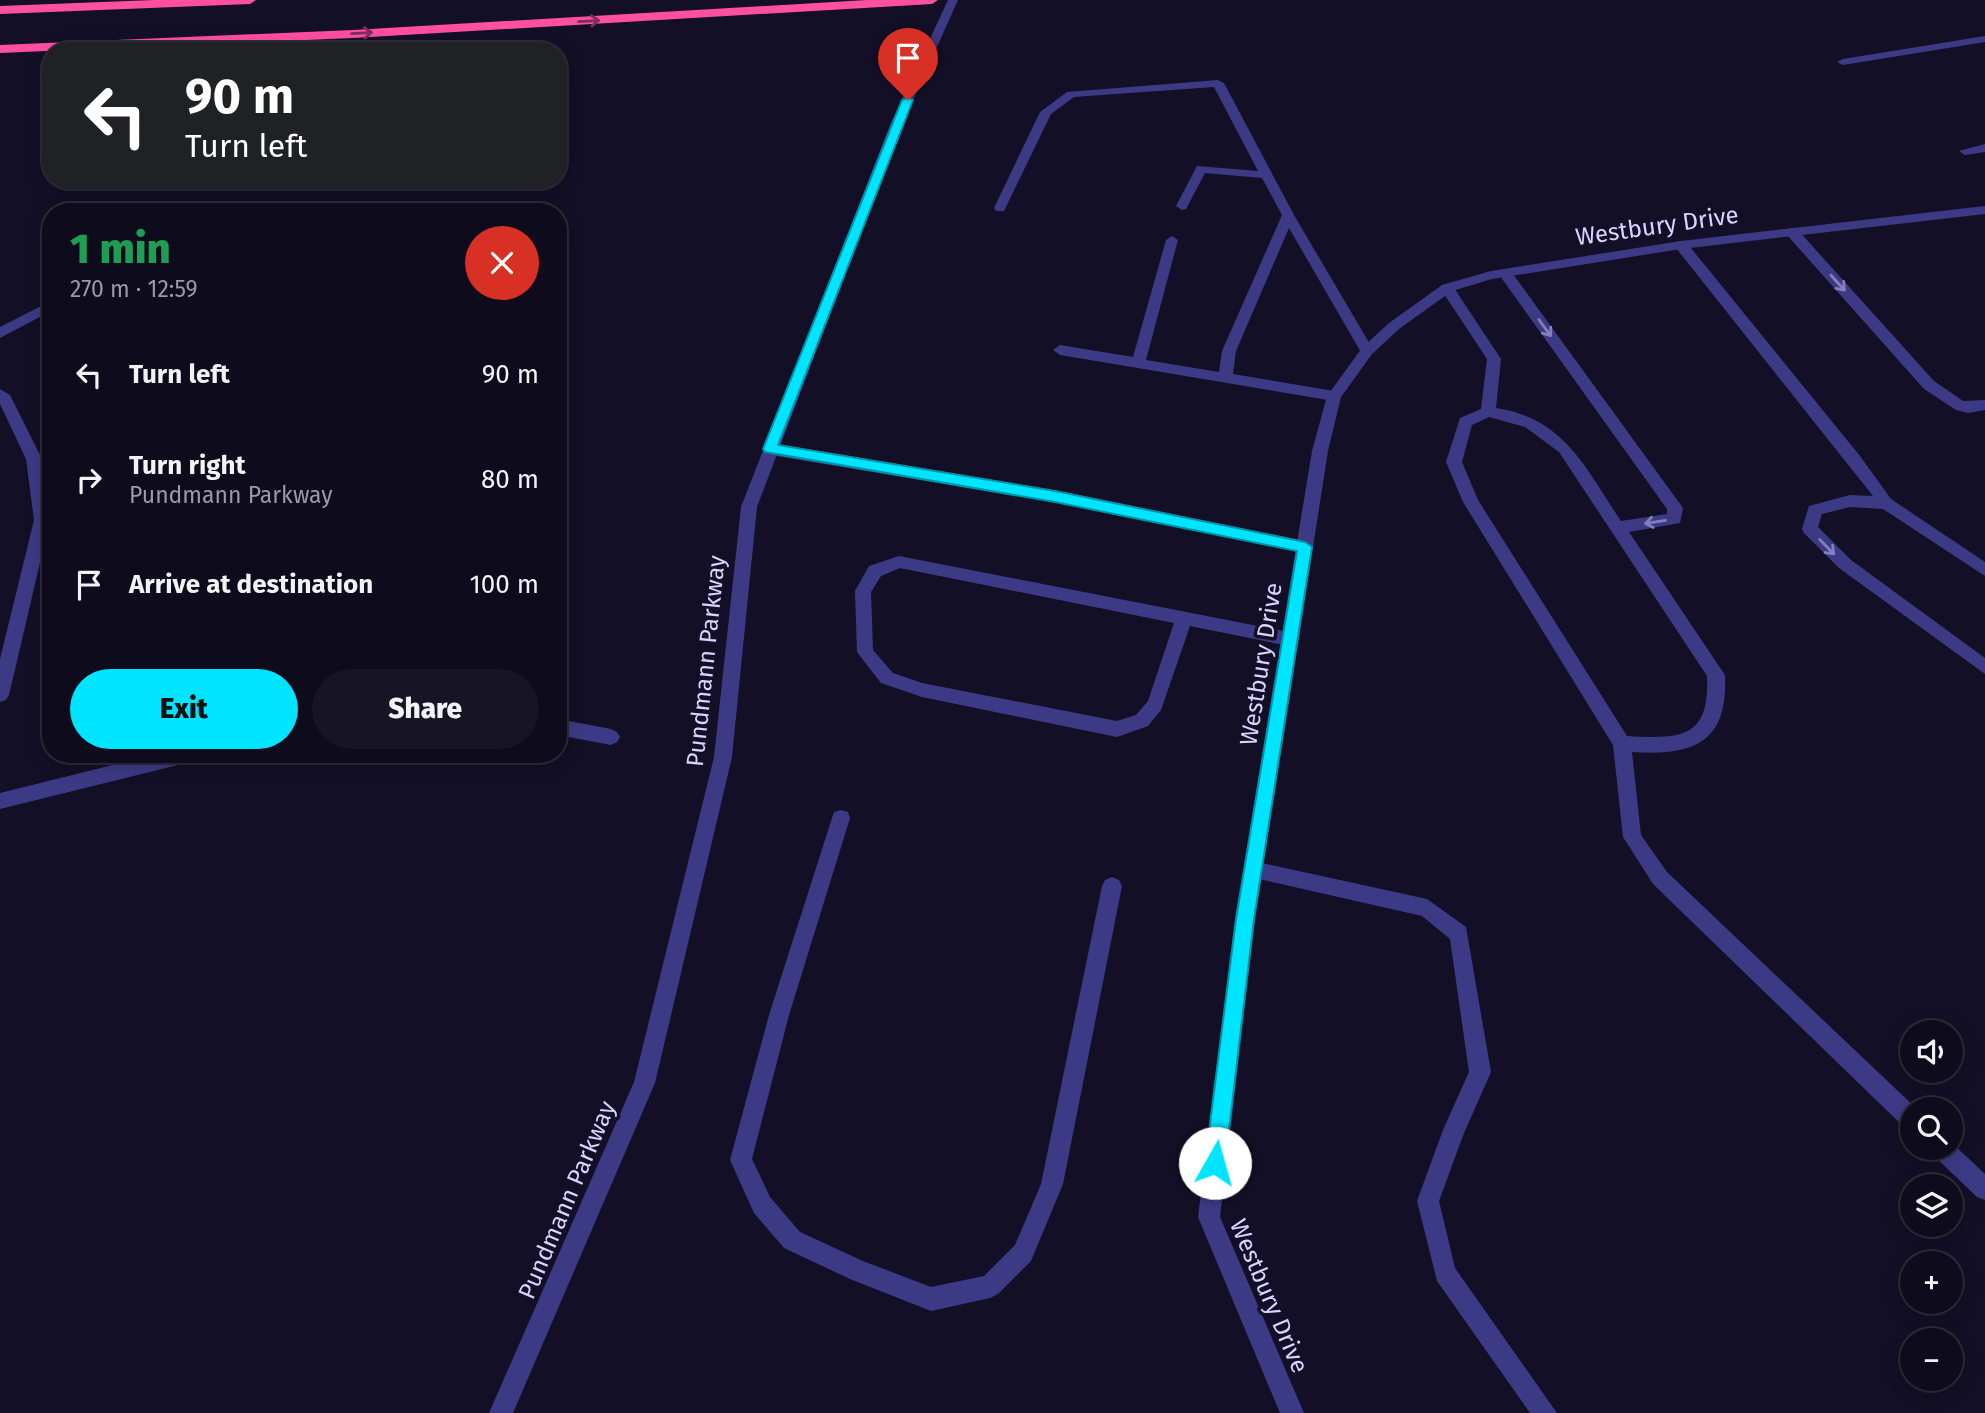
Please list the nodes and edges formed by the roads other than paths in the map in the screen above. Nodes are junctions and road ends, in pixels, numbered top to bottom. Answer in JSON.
{"nodes":[{"id":1,"x":250,"y":0,"type":"edge"},
{"id":2,"x":932,"y":0,"type":"edge"},
{"id":3,"x":953,"y":0,"type":"edge"},
{"id":4,"x":0,"y":10,"type":"edge"},
{"id":5,"x":1985,"y":39,"type":"edge"},
{"id":6,"x":165,"y":42,"type":"edge"},
{"id":7,"x":42,"y":47,"type":"edge"},
{"id":8,"x":0,"y":49,"type":"edge"},
{"id":9,"x":1843,"y":62,"type":"dead end"},
{"id":10,"x":1985,"y":148,"type":"edge"},
{"id":11,"x":1965,"y":151,"type":"dead end"},
{"id":12,"x":1266,"y":175,"type":"junction"},
{"id":13,"x":1182,"y":206,"type":"dead end"},
{"id":14,"x":1000,"y":208,"type":"dead end"},
{"id":15,"x":1985,"y":210,"type":"edge"},
{"id":16,"x":1288,"y":215,"type":"junction"},
{"id":17,"x":1792,"y":232,"type":"junction"},
{"id":18,"x":1172,"y":240,"type":"dead end"},
{"id":19,"x":1681,"y":245,"type":"junction"},
{"id":20,"x":1505,"y":273,"type":"junction"},
{"id":21,"x":1447,"y":288,"type":"junction"},
{"id":22,"x":42,"y":310,"type":"edge"},
{"id":23,"x":0,"y":333,"type":"edge"},
{"id":24,"x":1060,"y":350,"type":"dead end"},
{"id":25,"x":1367,"y":351,"type":"junction"},
{"id":26,"x":1138,"y":363,"type":"junction"},
{"id":27,"x":1225,"y":378,"type":"junction"},
{"id":28,"x":0,"y":394,"type":"edge"},
{"id":29,"x":1334,"y":396,"type":"junction"},
{"id":30,"x":1985,"y":405,"type":"edge"},
{"id":31,"x":1489,"y":412,"type":"junction"},
{"id":32,"x":770,"y":449,"type":"junction"},
{"id":33,"x":42,"y":499,"type":"edge"},
{"id":34,"x":1886,"y":503,"type":"junction"},
{"id":35,"x":1617,"y":527,"type":"junction"},
{"id":36,"x":42,"y":534,"type":"edge"},
{"id":37,"x":1305,"y":547,"type":"junction"},
{"id":38,"x":1985,"y":570,"type":"edge"},
{"id":39,"x":1184,"y":618,"type":"junction"},
{"id":40,"x":1289,"y":639,"type":"junction"},
{"id":41,"x":1985,"y":667,"type":"edge"},
{"id":42,"x":0,"y":695,"type":"edge"},
{"id":43,"x":567,"y":729,"type":"edge"},
{"id":44,"x":611,"y":737,"type":"dead end"},
{"id":45,"x":1622,"y":743,"type":"junction"},
{"id":46,"x":154,"y":763,"type":"edge"},
{"id":47,"x":0,"y":801,"type":"edge"},
{"id":48,"x":841,"y":817,"type":"dead end"},
{"id":49,"x":1253,"y":870,"type":"junction"},
{"id":50,"x":1112,"y":886,"type":"dead end"},
{"id":51,"x":1900,"y":1108,"type":"edge"},
{"id":52,"x":1955,"y":1160,"type":"edge"},
{"id":53,"x":1985,"y":1189,"type":"edge"},
{"id":54,"x":501,"y":1413,"type":"edge"},
{"id":55,"x":1292,"y":1413,"type":"edge"},
{"id":56,"x":1545,"y":1413,"type":"edge"}],
"edges":[{"from":1,"to":4,"type":"highway"},
{"from":6,"to":2,"type":"highway","one_way":true},
{"from":3,"to":32,"type":"street","name":"Pundmann Parkway"},
{"from":5,"to":9,"type":"street"},
{"from":8,"to":7,"type":"highway","one_way":true},
{"from":10,"to":11,"type":"street"},
{"from":12,"to":13,"type":"street"},
{"from":12,"to":14,"type":"street"},
{"from":12,"to":16,"type":"street"},
{"from":15,"to":17,"type":"street","name":"Westbury Drive"},
{"from":16,"to":25,"type":"street"},
{"from":16,"to":27,"type":"street"},
{"from":17,"to":19,"type":"street","name":"Westbury Drive"},
{"from":17,"to":30,"type":"street","one_way":true},
{"from":18,"to":26,"type":"street"},
{"from":19,"to":20,"type":"street","name":"Westbury Drive"},
{"from":19,"to":34,"type":"street"},
{"from":20,"to":21,"type":"street","name":"Westbury Drive"},
{"from":20,"to":35,"type":"street","one_way":true},
{"from":21,"to":25,"type":"street","name":"Westbury Drive"},
{"from":21,"to":31,"type":"street"},
{"from":22,"to":23,"type":"street"},
{"from":24,"to":26,"type":"street"},
{"from":25,"to":29,"type":"street","name":"Westbury Drive"},
{"from":26,"to":27,"type":"street"},
{"from":27,"to":29,"type":"street"},
{"from":28,"to":33,"type":"street"},
{"from":29,"to":37,"type":"street","name":"Westbury Drive"},
{"from":31,"to":35,"type":"street"},
{"from":31,"to":45,"type":"street"},
{"from":32,"to":37,"type":"street"},
{"from":32,"to":54,"type":"street","name":"Pundmann Parkway"},
{"from":34,"to":38,"type":"street"},
{"from":34,"to":41,"type":"street","one_way":true},
{"from":35,"to":45,"type":"street"},
{"from":36,"to":42,"type":"street"},
{"from":37,"to":40,"type":"street","name":"Westbury Drive"},
{"from":39,"to":39,"type":"street"},
{"from":39,"to":40,"type":"street"},
{"from":40,"to":49,"type":"street","name":"Westbury Drive"},
{"from":43,"to":44,"type":"street"},
{"from":45,"to":51,"type":"street"},
{"from":46,"to":47,"type":"street"},
{"from":48,"to":50,"type":"street"},
{"from":49,"to":55,"type":"street","name":"Westbury Drive"},
{"from":49,"to":56,"type":"street"},
{"from":52,"to":53,"type":"street"}]}
